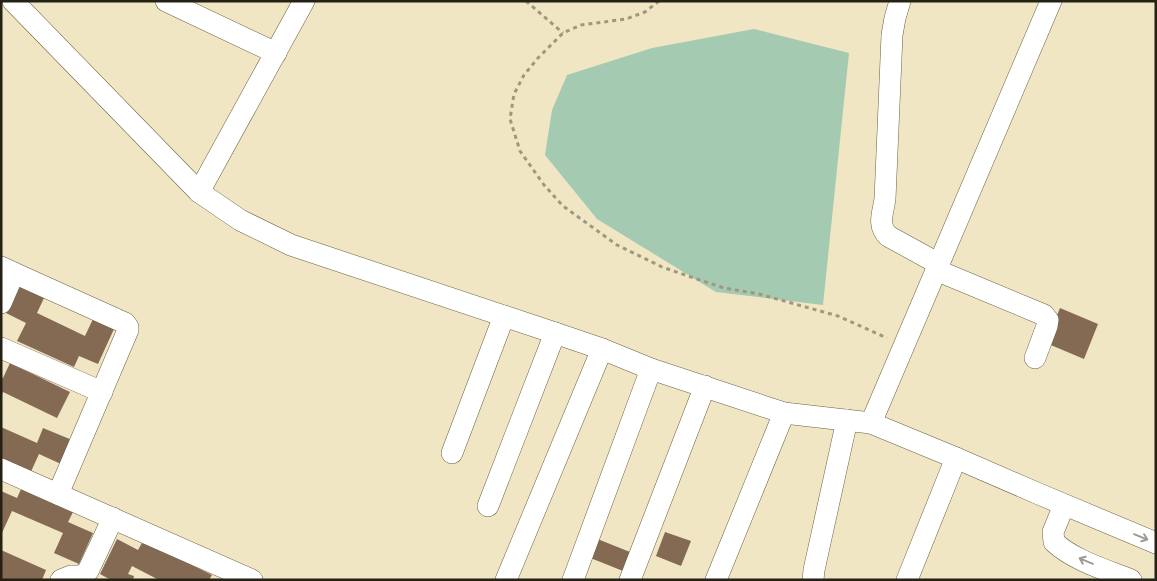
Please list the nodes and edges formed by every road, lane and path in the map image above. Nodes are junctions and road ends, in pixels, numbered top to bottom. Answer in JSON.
{"nodes":[{"id":1,"x":13,"y":1,"type":"edge"},
{"id":2,"x":166,"y":1,"type":"edge"},
{"id":3,"x":304,"y":1,"type":"edge"},
{"id":4,"x":526,"y":1,"type":"edge"},
{"id":5,"x":659,"y":1,"type":"edge"},
{"id":6,"x":900,"y":1,"type":"edge"},
{"id":7,"x":1051,"y":1,"type":"edge"},
{"id":8,"x":562,"y":33,"type":"junction"},
{"id":9,"x":276,"y":53,"type":"junction"},
{"id":10,"x":199,"y":192,"type":"junction"},
{"id":11,"x":937,"y":267,"type":"junction"},
{"id":12,"x":8,"y":270,"type":"edge"},
{"id":13,"x":1,"y":303,"type":"edge"},
{"id":14,"x":504,"y":316,"type":"junction"},
{"id":15,"x":555,"y":333,"type":"junction"},
{"id":16,"x":904,"y":346,"type":"junction"},
{"id":17,"x":1,"y":348,"type":"edge"},
{"id":18,"x":602,"y":349,"type":"junction"},
{"id":19,"x":1035,"y":358,"type":"dead end"},
{"id":20,"x":651,"y":369,"type":"junction"},
{"id":21,"x":705,"y":386,"type":"junction"},
{"id":22,"x":102,"y":392,"type":"junction"},
{"id":23,"x":784,"y":413,"type":"junction"},
{"id":24,"x":847,"y":420,"type":"junction"},
{"id":25,"x":871,"y":423,"type":"junction"},
{"id":26,"x":452,"y":453,"type":"dead end"},
{"id":27,"x":956,"y":458,"type":"junction"},
{"id":28,"x":1,"y":469,"type":"edge"},
{"id":29,"x":58,"y":494,"type":"junction"},
{"id":30,"x":1064,"y":505,"type":"junction"},
{"id":31,"x":488,"y":506,"type":"dead end"},
{"id":32,"x":113,"y":518,"type":"junction"},
{"id":33,"x":1156,"y":543,"type":"edge"},
{"id":34,"x":229,"y":575,"type":"edge"},
{"id":35,"x":61,"y":580,"type":"edge"},
{"id":36,"x":252,"y":580,"type":"edge"},
{"id":37,"x":506,"y":580,"type":"edge"},
{"id":38,"x":573,"y":580,"type":"edge"},
{"id":39,"x":630,"y":580,"type":"edge"},
{"id":40,"x":716,"y":580,"type":"edge"},
{"id":41,"x":812,"y":580,"type":"edge"},
{"id":42,"x":907,"y":580,"type":"edge"},
{"id":43,"x":1131,"y":580,"type":"edge"}],
"edges":[{"from":1,"to":10,"type":"street"},
{"from":2,"to":9,"type":"street"},
{"from":3,"to":9,"type":"street"},
{"from":4,"to":8,"type":"path"},
{"from":5,"to":8,"type":"path"},
{"from":6,"to":11,"type":"street"},
{"from":7,"to":11,"type":"street"},
{"from":8,"to":16,"type":"path"},
{"from":9,"to":10,"type":"street"},
{"from":10,"to":14,"type":"street"},
{"from":11,"to":16,"type":"street"},
{"from":11,"to":19,"type":"street"},
{"from":12,"to":13,"type":"street"},
{"from":12,"to":22,"type":"street"},
{"from":14,"to":15,"type":"street"},
{"from":14,"to":26,"type":"street"},
{"from":15,"to":18,"type":"street"},
{"from":15,"to":31,"type":"street"},
{"from":16,"to":25,"type":"street"},
{"from":17,"to":22,"type":"street"},
{"from":18,"to":20,"type":"street"},
{"from":18,"to":37,"type":"street"},
{"from":20,"to":21,"type":"street"},
{"from":20,"to":38,"type":"street"},
{"from":21,"to":23,"type":"street"},
{"from":21,"to":39,"type":"street"},
{"from":22,"to":29,"type":"street"},
{"from":23,"to":24,"type":"street"},
{"from":23,"to":40,"type":"street"},
{"from":24,"to":25,"type":"street"},
{"from":24,"to":41,"type":"street"},
{"from":25,"to":27,"type":"street"},
{"from":27,"to":30,"type":"street"},
{"from":27,"to":42,"type":"street"},
{"from":28,"to":29,"type":"street"},
{"from":29,"to":32,"type":"street"},
{"from":30,"to":33,"type":"street","one_way":true},
{"from":43,"to":30,"type":"street","one_way":true},
{"from":32,"to":34,"type":"street"},
{"from":32,"to":35,"type":"street"},
{"from":34,"to":36,"type":"street"}]}
